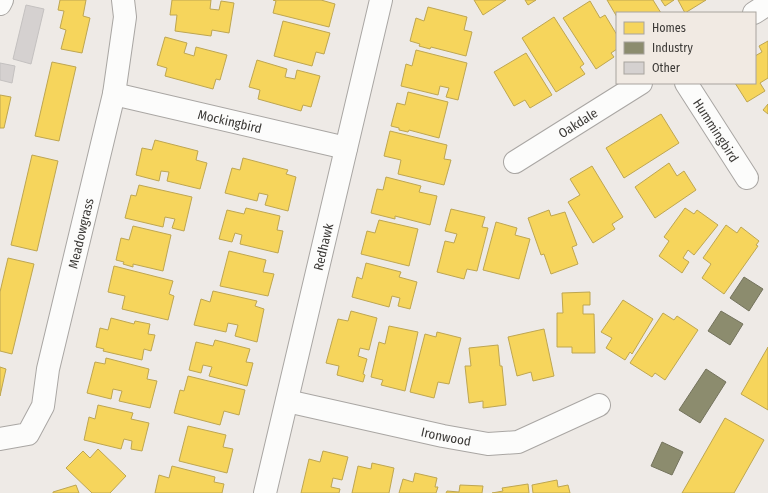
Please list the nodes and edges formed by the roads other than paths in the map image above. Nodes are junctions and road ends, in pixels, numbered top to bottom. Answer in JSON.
{"nodes":[{"id":1,"x":2,"y":0,"type":"edge"},
{"id":2,"x":123,"y":0,"type":"edge"},
{"id":3,"x":381,"y":0,"type":"edge"},
{"id":4,"x":0,"y":4,"type":"edge"},
{"id":5,"x":768,"y":4,"type":"edge"},
{"id":6,"x":756,"y":12,"type":"edge"},
{"id":7,"x":639,"y":84,"type":"edge"},
{"id":8,"x":687,"y":84,"type":"edge"},
{"id":9,"x":114,"y":94,"type":"junction"},
{"id":10,"x":346,"y":148,"type":"junction"},
{"id":11,"x":515,"y":162,"type":"dead end"},
{"id":12,"x":747,"y":178,"type":"dead end"},
{"id":13,"x":287,"y":401,"type":"junction"},
{"id":14,"x":600,"y":405,"type":"dead end"},
{"id":15,"x":0,"y":439,"type":"edge"},
{"id":16,"x":265,"y":493,"type":"edge"}],
"edges":[{"from":1,"to":4,"type":"street"},
{"from":2,"to":9,"type":"street","name":"Meadowgrass"},
{"from":3,"to":10,"type":"street","name":"Redhawk"},
{"from":5,"to":6,"type":"street"},
{"from":7,"to":11,"type":"street","name":"Oakdale"},
{"from":8,"to":12,"type":"street","name":"Hummingbird"},
{"from":9,"to":10,"type":"street","name":"Mockingbird"},
{"from":9,"to":15,"type":"street","name":"Meadowgrass"},
{"from":10,"to":13,"type":"street","name":"Redhawk"},
{"from":13,"to":14,"type":"street","name":"Ironwood"},
{"from":13,"to":16,"type":"street","name":"Redhawk"}]}
